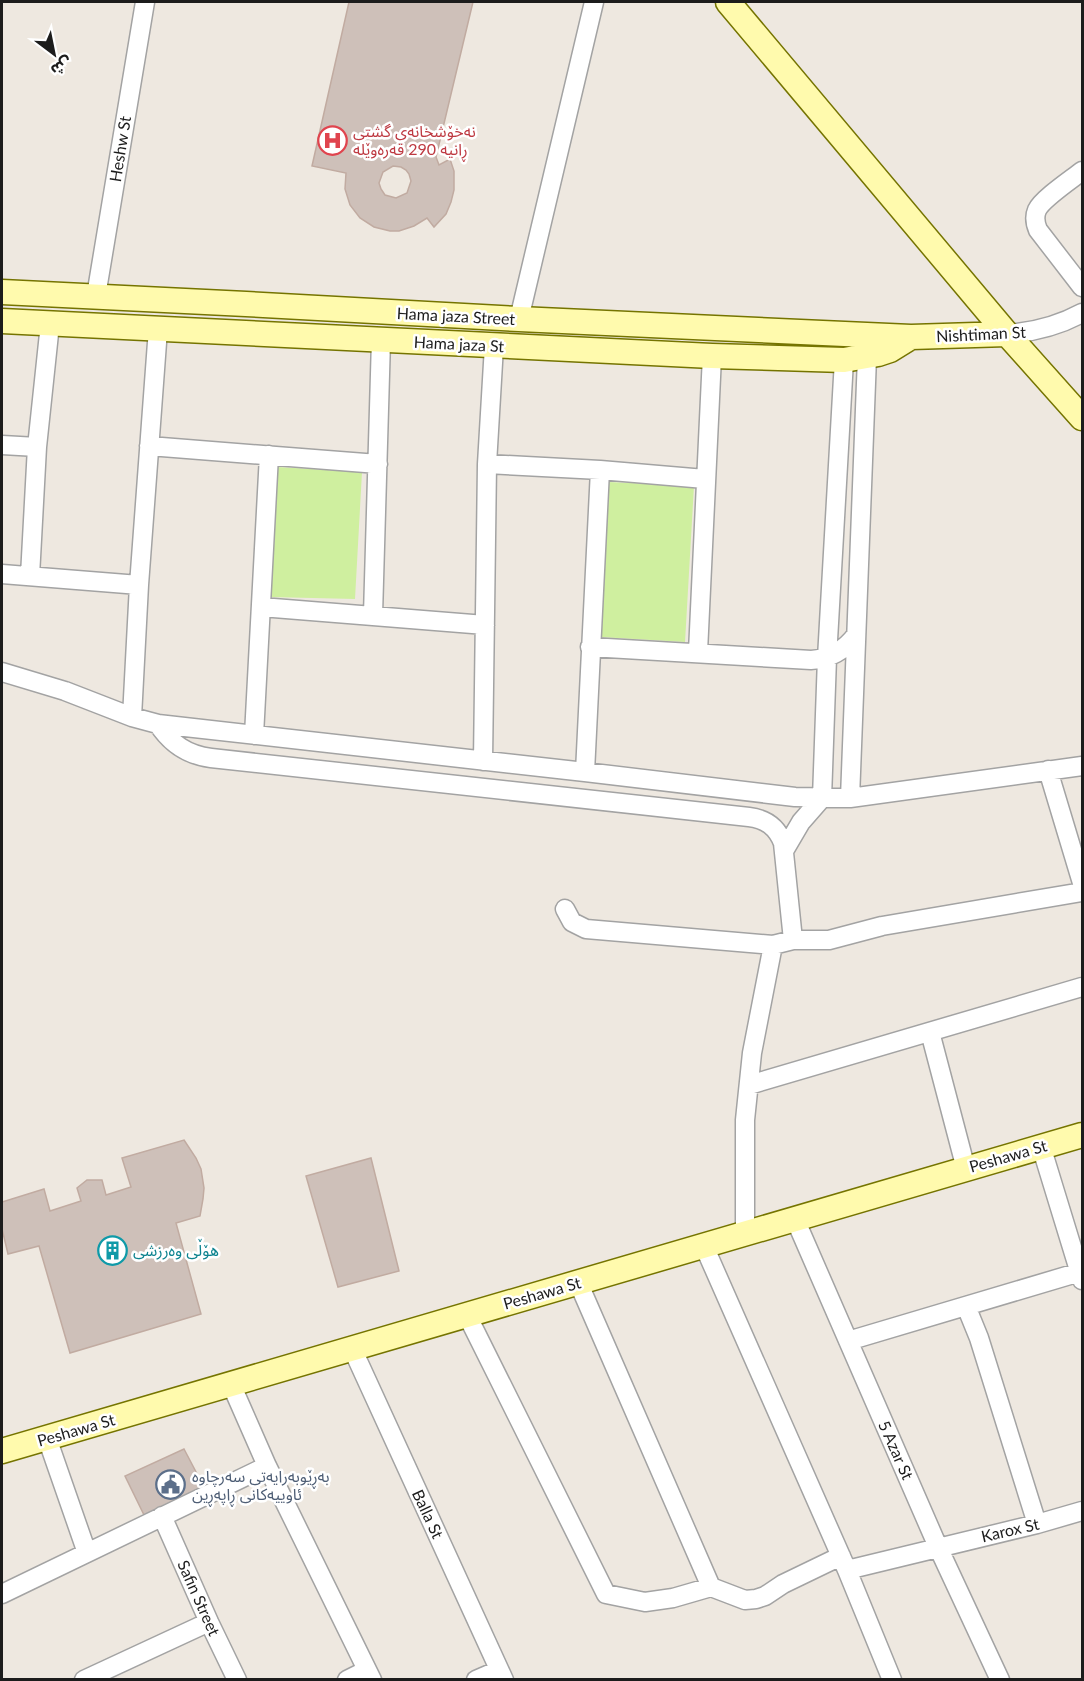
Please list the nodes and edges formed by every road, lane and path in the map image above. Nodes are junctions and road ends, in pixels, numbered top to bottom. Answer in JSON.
{"nodes":[{"id":1,"x":145,"y":2,"type":"edge"},
{"id":2,"x":594,"y":2,"type":"edge"},
{"id":3,"x":728,"y":2,"type":"edge"},
{"id":4,"x":1083,"y":171,"type":"edge"},
{"id":5,"x":1083,"y":287,"type":"edge"},
{"id":6,"x":2,"y":292,"type":"edge"},
{"id":7,"x":96,"y":296,"type":"junction"},
{"id":8,"x":187,"y":301,"type":"junction"},
{"id":9,"x":246,"y":304,"type":"junction"},
{"id":10,"x":1082,"y":314,"type":"edge"},
{"id":11,"x":519,"y":320,"type":"junction"},
{"id":12,"x":2,"y":321,"type":"edge"},
{"id":13,"x":50,"y":324,"type":"junction"},
{"id":14,"x":158,"y":329,"type":"junction"},
{"id":15,"x":185,"y":330,"type":"junction"},
{"id":16,"x":244,"y":333,"type":"junction"},
{"id":17,"x":1007,"y":334,"type":"junction"},
{"id":18,"x":911,"y":337,"type":"junction"},
{"id":19,"x":381,"y":340,"type":"junction"},
{"id":20,"x":494,"y":346,"type":"junction"},
{"id":21,"x":712,"y":356,"type":"junction"},
{"id":22,"x":855,"y":358,"type":"junction"},
{"id":23,"x":1078,"y":405,"type":"edge"},
{"id":24,"x":2,"y":444,"type":"edge"},
{"id":25,"x":149,"y":446,"type":"junction"},
{"id":26,"x":37,"y":447,"type":"junction"},
{"id":27,"x":269,"y":455,"type":"junction"},
{"id":28,"x":378,"y":464,"type":"junction"},
{"id":29,"x":487,"y":464,"type":"junction"},
{"id":30,"x":600,"y":470,"type":"junction"},
{"id":31,"x":705,"y":479,"type":"junction"},
{"id":32,"x":2,"y":574,"type":"edge"},
{"id":33,"x":30,"y":576,"type":"junction"},
{"id":34,"x":139,"y":585,"type":"junction"},
{"id":35,"x":261,"y":607,"type":"junction"},
{"id":36,"x":374,"y":615,"type":"junction"},
{"id":37,"x":485,"y":625,"type":"junction"},
{"id":38,"x":856,"y":635,"type":"junction"},
{"id":39,"x":591,"y":647,"type":"junction"},
{"id":40,"x":698,"y":652,"type":"junction"},
{"id":41,"x":827,"y":658,"type":"junction"},
{"id":42,"x":2,"y":672,"type":"edge"},
{"id":43,"x":132,"y":717,"type":"junction"},
{"id":44,"x":158,"y":724,"type":"junction"},
{"id":45,"x":254,"y":735,"type":"junction"},
{"id":46,"x":483,"y":761,"type":"junction"},
{"id":47,"x":1083,"y":765,"type":"edge"},
{"id":48,"x":1048,"y":770,"type":"junction"},
{"id":49,"x":585,"y":772,"type":"junction"},
{"id":50,"x":822,"y":798,"type":"junction"},
{"id":51,"x":850,"y":798,"type":"junction"},
{"id":52,"x":784,"y":851,"type":"junction"},
{"id":53,"x":1083,"y":883,"type":"edge"},
{"id":54,"x":1083,"y":892,"type":"edge"},
{"id":55,"x":565,"y":909,"type":"dead end"},
{"id":56,"x":793,"y":940,"type":"junction"},
{"id":57,"x":773,"y":945,"type":"junction"},
{"id":58,"x":1083,"y":987,"type":"edge"},
{"id":59,"x":930,"y":1032,"type":"junction"},
{"id":60,"x":749,"y":1085,"type":"junction"},
{"id":61,"x":1083,"y":1135,"type":"edge"},
{"id":62,"x":1041,"y":1146,"type":"junction"},
{"id":63,"x":966,"y":1169,"type":"junction"},
{"id":64,"x":795,"y":1219,"type":"junction"},
{"id":65,"x":745,"y":1233,"type":"junction"},
{"id":66,"x":704,"y":1246,"type":"junction"},
{"id":67,"x":1081,"y":1276,"type":"edge"},
{"id":68,"x":578,"y":1282,"type":"junction"},
{"id":69,"x":966,"y":1306,"type":"junction"},
{"id":70,"x":467,"y":1315,"type":"junction"},
{"id":71,"x":848,"y":1341,"type":"junction"},
{"id":72,"x":352,"y":1348,"type":"junction"},
{"id":73,"x":231,"y":1384,"type":"junction"},
{"id":74,"x":47,"y":1438,"type":"junction"},
{"id":75,"x":2,"y":1451,"type":"edge"},
{"id":76,"x":267,"y":1466,"type":"junction"},
{"id":77,"x":1083,"y":1511,"type":"edge"},
{"id":78,"x":162,"y":1516,"type":"junction"},
{"id":79,"x":1037,"y":1524,"type":"junction"},
{"id":80,"x":938,"y":1547,"type":"junction"},
{"id":81,"x":87,"y":1553,"type":"junction"},
{"id":82,"x":844,"y":1563,"type":"junction"},
{"id":83,"x":711,"y":1587,"type":"junction"},
{"id":84,"x":2,"y":1593,"type":"edge"},
{"id":85,"x":209,"y":1622,"type":"junction"},
{"id":86,"x":369,"y":1675,"type":"edge"},
{"id":87,"x":502,"y":1675,"type":"edge"},
{"id":88,"x":884,"y":1677,"type":"edge"},
{"id":89,"x":84,"y":1680,"type":"edge"},
{"id":90,"x":237,"y":1680,"type":"edge"},
{"id":91,"x":347,"y":1680,"type":"edge"},
{"id":92,"x":476,"y":1680,"type":"edge"},
{"id":93,"x":1000,"y":1680,"type":"edge"}],
"edges":[{"from":1,"to":7,"type":"street","name":"Heshw St"},
{"from":2,"to":11,"type":"street"},
{"from":3,"to":17,"type":"street"},
{"from":4,"to":5,"type":"street"},
{"from":6,"to":7,"type":"street","name":"Hama jaza Street"},
{"from":7,"to":8,"type":"street","name":"Hama jaza Street"},
{"from":8,"to":9,"type":"street","name":"Hama jaza Street"},
{"from":8,"to":15,"type":"street"},
{"from":9,"to":11,"type":"street","name":"Hama jaza Street"},
{"from":9,"to":16,"type":"street"},
{"from":10,"to":17,"type":"street","name":"Nishtiman St"},
{"from":11,"to":18,"type":"street","name":"Hama jaza Street"},
{"from":12,"to":13,"type":"street","name":"Hama jaza St"},
{"from":13,"to":14,"type":"street","name":"Hama jaza St"},
{"from":13,"to":26,"type":"street"},
{"from":14,"to":15,"type":"street","name":"Hama jaza St"},
{"from":14,"to":25,"type":"street"},
{"from":15,"to":16,"type":"street","name":"Hama jaza St"},
{"from":16,"to":19,"type":"street","name":"Hama jaza St"},
{"from":17,"to":18,"type":"street","name":"Nishtiman St"},
{"from":17,"to":23,"type":"street"},
{"from":18,"to":22,"type":"street","name":"Hama jaza St"},
{"from":19,"to":20,"type":"street","name":"Hama jaza St"},
{"from":19,"to":28,"type":"street"},
{"from":20,"to":21,"type":"street","name":"Hama jaza St"},
{"from":20,"to":29,"type":"street"},
{"from":21,"to":22,"type":"street","name":"Hama jaza St"},
{"from":21,"to":31,"type":"street"},
{"from":22,"to":38,"type":"street"},
{"from":22,"to":41,"type":"street"},
{"from":24,"to":26,"type":"street"},
{"from":25,"to":27,"type":"street"},
{"from":25,"to":34,"type":"street"},
{"from":26,"to":33,"type":"street"},
{"from":27,"to":28,"type":"street"},
{"from":27,"to":35,"type":"street"},
{"from":28,"to":36,"type":"street"},
{"from":29,"to":30,"type":"street"},
{"from":29,"to":37,"type":"street"},
{"from":30,"to":31,"type":"street"},
{"from":30,"to":39,"type":"street"},
{"from":31,"to":40,"type":"street"},
{"from":32,"to":33,"type":"street"},
{"from":33,"to":34,"type":"street"},
{"from":34,"to":43,"type":"street"},
{"from":35,"to":36,"type":"street"},
{"from":35,"to":45,"type":"street"},
{"from":36,"to":37,"type":"street"},
{"from":37,"to":46,"type":"street"},
{"from":38,"to":41,"type":"street"},
{"from":38,"to":51,"type":"street"},
{"from":39,"to":40,"type":"street"},
{"from":39,"to":49,"type":"street"},
{"from":40,"to":41,"type":"street"},
{"from":41,"to":50,"type":"street"},
{"from":42,"to":43,"type":"street"},
{"from":43,"to":44,"type":"street"},
{"from":44,"to":45,"type":"street"},
{"from":44,"to":52,"type":"street"},
{"from":45,"to":46,"type":"street"},
{"from":46,"to":49,"type":"street"},
{"from":47,"to":48,"type":"street"},
{"from":48,"to":51,"type":"street"},
{"from":48,"to":53,"type":"street"},
{"from":49,"to":50,"type":"street"},
{"from":50,"to":51,"type":"street"},
{"from":50,"to":52,"type":"street"},
{"from":52,"to":56,"type":"street"},
{"from":54,"to":56,"type":"street"},
{"from":55,"to":57,"type":"street"},
{"from":56,"to":57,"type":"street"},
{"from":57,"to":60,"type":"street"},
{"from":58,"to":59,"type":"street"},
{"from":59,"to":60,"type":"street"},
{"from":59,"to":63,"type":"street"},
{"from":60,"to":65,"type":"street"},
{"from":61,"to":62,"type":"street","name":"Peshawa St"},
{"from":62,"to":63,"type":"street","name":"Peshawa St"},
{"from":62,"to":67,"type":"street"},
{"from":63,"to":64,"type":"street","name":"Peshawa St"},
{"from":64,"to":65,"type":"street","name":"Peshawa St"},
{"from":64,"to":71,"type":"street","name":"5 Azar St"},
{"from":65,"to":66,"type":"street","name":"Peshawa St"},
{"from":66,"to":68,"type":"street","name":"Peshawa St"},
{"from":66,"to":82,"type":"street"},
{"from":67,"to":69,"type":"street"},
{"from":68,"to":70,"type":"street","name":"Peshawa St"},
{"from":68,"to":83,"type":"street"},
{"from":69,"to":71,"type":"street"},
{"from":69,"to":79,"type":"street"},
{"from":70,"to":72,"type":"street","name":"Peshawa St"},
{"from":70,"to":83,"type":"street"},
{"from":71,"to":80,"type":"street","name":"5 Azar St"},
{"from":72,"to":73,"type":"street","name":"Peshawa St"},
{"from":72,"to":87,"type":"street","name":"Balla St"},
{"from":73,"to":74,"type":"street","name":"Peshawa St"},
{"from":73,"to":76,"type":"street"},
{"from":74,"to":75,"type":"street","name":"Peshawa St"},
{"from":74,"to":81,"type":"street"},
{"from":76,"to":78,"type":"street"},
{"from":76,"to":86,"type":"street"},
{"from":77,"to":79,"type":"street","name":"Karox St"},
{"from":78,"to":81,"type":"street"},
{"from":78,"to":85,"type":"street","name":"Safin Street"},
{"from":79,"to":80,"type":"street","name":"Karox St"},
{"from":80,"to":82,"type":"street","name":"Karox St"},
{"from":80,"to":93,"type":"street","name":"5 Azar St"},
{"from":81,"to":84,"type":"street"},
{"from":82,"to":83,"type":"street","name":"Karox St"},
{"from":82,"to":88,"type":"street"},
{"from":85,"to":89,"type":"street"},
{"from":85,"to":90,"type":"street","name":"Safin Street"},
{"from":86,"to":91,"type":"street"},
{"from":87,"to":92,"type":"street"}]}
